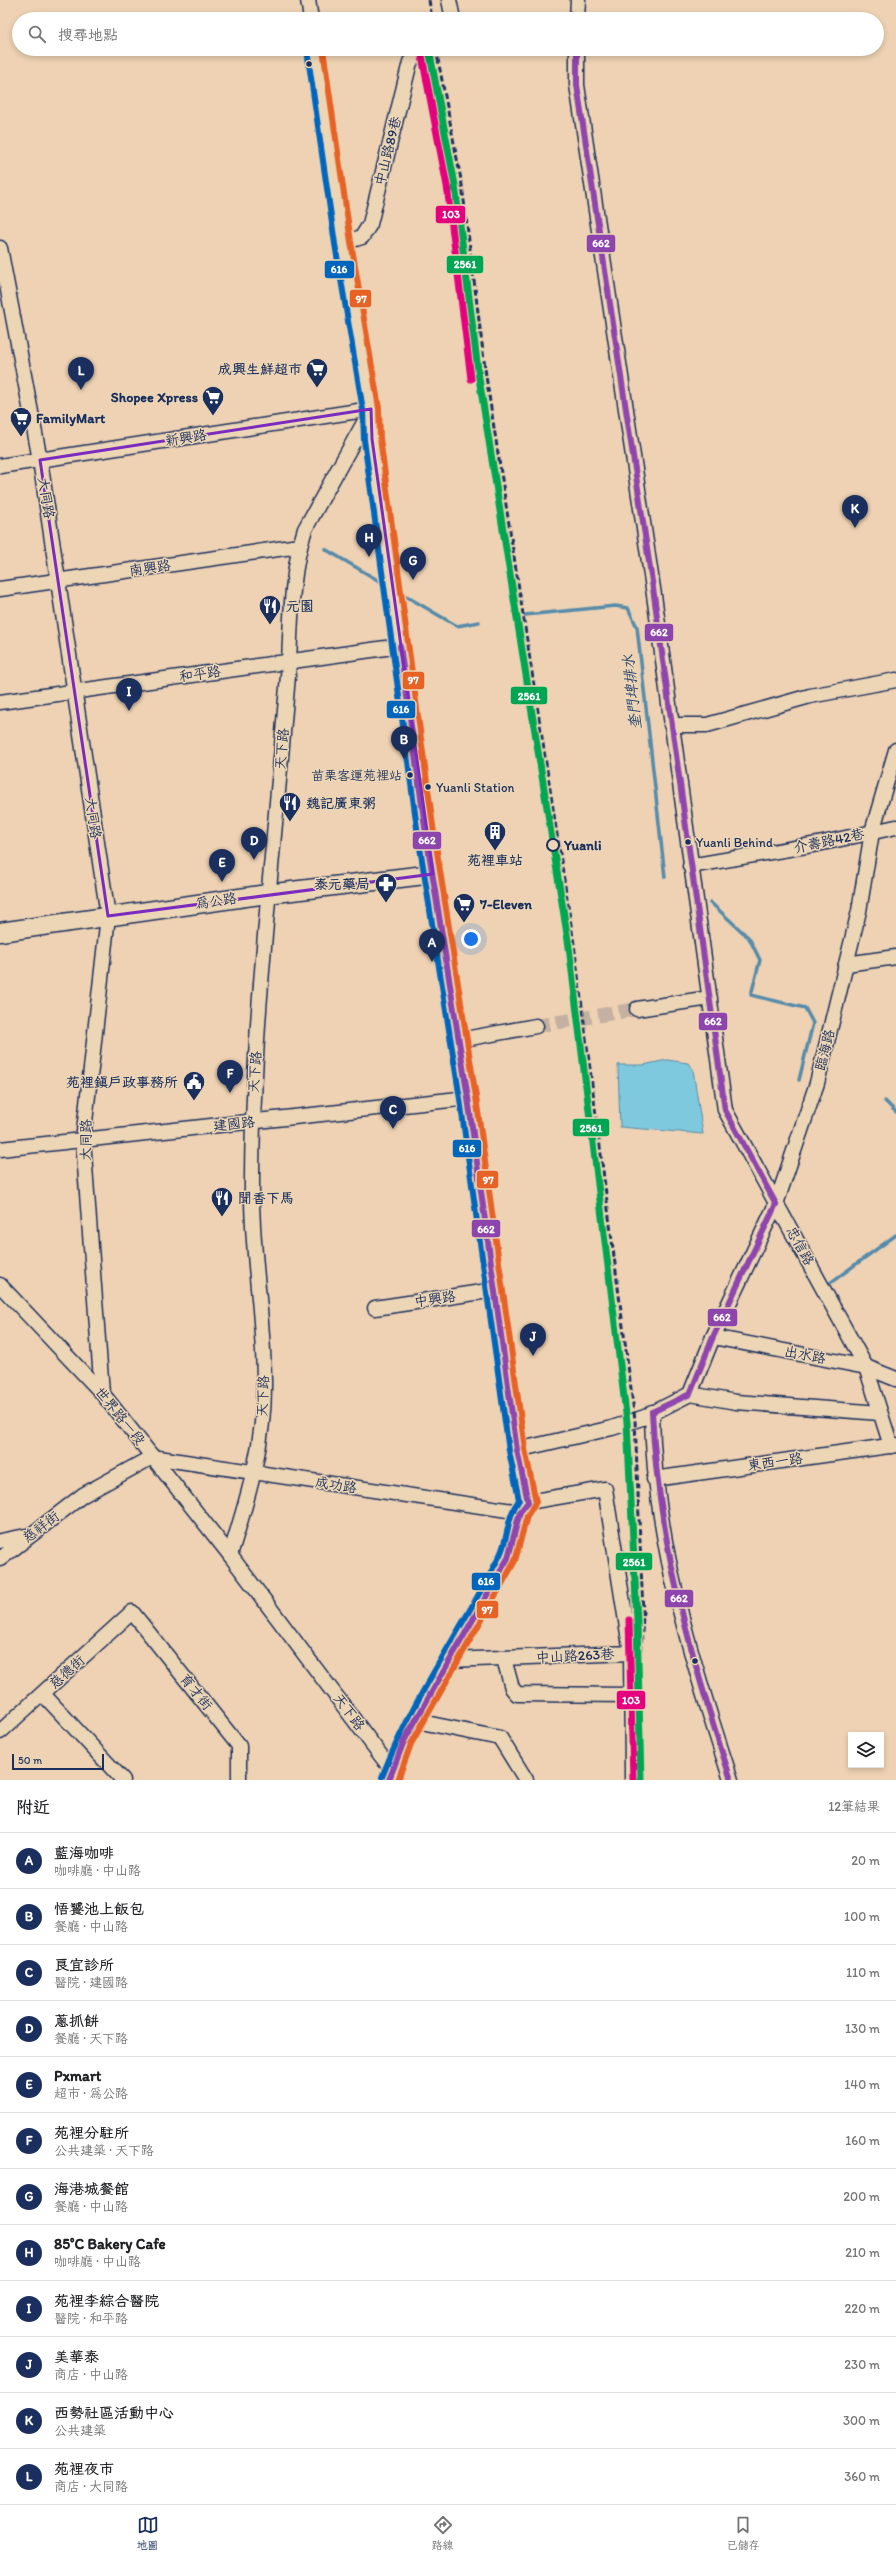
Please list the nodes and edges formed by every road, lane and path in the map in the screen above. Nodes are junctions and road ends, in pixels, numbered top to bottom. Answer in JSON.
{"nodes":[{"id":1,"x":308,"y":0,"type":"edge"},
{"id":2,"x":449,"y":0,"type":"edge"},
{"id":3,"x":578,"y":0,"type":"edge"},
{"id":4,"x":310,"y":12,"type":"edge"},
{"id":5,"x":452,"y":12,"type":"edge"},
{"id":6,"x":577,"y":12,"type":"edge"},
{"id":7,"x":316,"y":56,"type":"edge"},
{"id":8,"x":416,"y":56,"type":"edge"},
{"id":9,"x":577,"y":56,"type":"edge"},
{"id":10,"x":343,"y":243,"type":"junction"},
{"id":11,"x":0,"y":248,"type":"edge"},
{"id":12,"x":371,"y":409,"type":"junction"},
{"id":13,"x":40,"y":460,"type":"junction"},
{"id":14,"x":0,"y":466,"type":"edge"},
{"id":15,"x":299,"y":546,"type":"junction"},
{"id":16,"x":59,"y":581,"type":"junction"},
{"id":17,"x":0,"y":589,"type":"edge"},
{"id":18,"x":400,"y":646,"type":"junction"},
{"id":19,"x":289,"y":662,"type":"junction"},
{"id":20,"x":896,"y":680,"type":"edge"},
{"id":21,"x":74,"y":692,"type":"junction"},
{"id":22,"x":0,"y":702,"type":"edge"},
{"id":23,"x":671,"y":725,"type":"junction"},
{"id":24,"x":896,"y":750,"type":"edge"},
{"id":25,"x":896,"y":827,"type":"edge"},
{"id":26,"x":872,"y":832,"type":"junction"},
{"id":27,"x":690,"y":866,"type":"junction"},
{"id":28,"x":433,"y":874,"type":"junction"},
{"id":29,"x":267,"y":894,"type":"junction"},
{"id":30,"x":108,"y":916,"type":"junction"},
{"id":31,"x":0,"y":932,"type":"edge"},
{"id":32,"x":896,"y":957,"type":"edge"},
{"id":33,"x":846,"y":964,"type":"junction"},
{"id":34,"x":710,"y":998,"type":"junction"},
{"id":35,"x":637,"y":1009,"type":"tunnel mouth"},
{"id":36,"x":536,"y":1026,"type":"tunnel mouth"},
{"id":37,"x":459,"y":1040,"type":"junction"},
{"id":38,"x":468,"y":1098,"type":"junction"},
{"id":39,"x":252,"y":1122,"type":"junction"},
{"id":40,"x":83,"y":1140,"type":"junction"},
{"id":41,"x":0,"y":1149,"type":"edge"},
{"id":42,"x":776,"y":1204,"type":"junction"},
{"id":43,"x":0,"y":1285,"type":"edge"},
{"id":44,"x":495,"y":1290,"type":"junction"},
{"id":45,"x":375,"y":1308,"type":"dead end"},
{"id":46,"x":713,"y":1337,"type":"junction"},
{"id":47,"x":866,"y":1367,"type":"junction"},
{"id":48,"x":896,"y":1379,"type":"edge"},
{"id":49,"x":102,"y":1393,"type":"junction"},
{"id":50,"x":690,"y":1394,"type":"junction"},
{"id":51,"x":652,"y":1412,"type":"junction"},
{"id":52,"x":880,"y":1413,"type":"junction"},
{"id":53,"x":894,"y":1446,"type":"edge"},
{"id":54,"x":517,"y":1450,"type":"junction"},
{"id":55,"x":152,"y":1457,"type":"junction"},
{"id":56,"x":254,"y":1472,"type":"junction"},
{"id":57,"x":654,"y":1479,"type":"junction"},
{"id":58,"x":605,"y":1489,"type":"joint"},
{"id":59,"x":524,"y":1507,"type":"junction"},
{"id":60,"x":28,"y":1536,"type":"junction"},
{"id":61,"x":0,"y":1541,"type":"edge"},
{"id":62,"x":230,"y":1555,"type":"junction"},
{"id":63,"x":0,"y":1558,"type":"edge"},
{"id":64,"x":132,"y":1612,"type":"joint"},
{"id":65,"x":631,"y":1653,"type":"junction"},
{"id":66,"x":504,"y":1659,"type":"junction"},
{"id":67,"x":449,"y":1660,"type":"junction"},
{"id":68,"x":42,"y":1694,"type":"junction"},
{"id":69,"x":632,"y":1695,"type":"junction"},
{"id":70,"x":416,"y":1721,"type":"junction"},
{"id":71,"x":0,"y":1732,"type":"edge"},
{"id":72,"x":390,"y":1775,"type":"edge"},
{"id":73,"x":123,"y":1780,"type":"edge"},
{"id":74,"x":239,"y":1780,"type":"edge"},
{"id":75,"x":526,"y":1780,"type":"edge"},
{"id":76,"x":632,"y":1780,"type":"edge"},
{"id":77,"x":732,"y":1780,"type":"edge"}],
"edges":[{"from":1,"to":4,"type":"street"},
{"from":2,"to":5,"type":"street"},
{"from":3,"to":6,"type":"street"},
{"from":7,"to":10,"type":"street"},
{"from":8,"to":10,"type":"street","name":"中山路89巷"},
{"from":9,"to":23,"type":"street","name":"忠信路"},
{"from":10,"to":12,"type":"street"},
{"from":11,"to":13,"type":"street","name":"大同路"},
{"from":12,"to":13,"type":"street","name":"新興路"},
{"from":12,"to":15,"type":"street","name":"天下路"},
{"from":12,"to":18,"type":"street"},
{"from":13,"to":14,"type":"street","name":"新興路"},
{"from":13,"to":16,"type":"street","name":"大同路"},
{"from":15,"to":16,"type":"street","name":"南興路"},
{"from":15,"to":19,"type":"street","name":"天下路"},
{"from":16,"to":17,"type":"street","name":"南興路"},
{"from":16,"to":21,"type":"street","name":"大同路"},
{"from":18,"to":19,"type":"street","name":"和平路"},
{"from":18,"to":28,"type":"street"},
{"from":19,"to":21,"type":"street","name":"和平路"},
{"from":19,"to":29,"type":"street","name":"天下路"},
{"from":20,"to":23,"type":"street"},
{"from":21,"to":22,"type":"street","name":"和平路"},
{"from":21,"to":30,"type":"street","name":"大同路"},
{"from":23,"to":27,"type":"street","name":"忠信路"},
{"from":24,"to":26,"type":"street","name":"臨海路"},
{"from":25,"to":26,"type":"street","name":"介壽路42巷"},
{"from":26,"to":27,"type":"street","name":"介壽路42巷"},
{"from":26,"to":33,"type":"street","name":"臨海路"},
{"from":27,"to":34,"type":"street","name":"忠信路"},
{"from":28,"to":29,"type":"main road","name":"為公路"},
{"from":28,"to":37,"type":"street"},
{"from":29,"to":30,"type":"main road","name":"為公路"},
{"from":29,"to":39,"type":"street","name":"天下路"},
{"from":30,"to":31,"type":"main road","name":"為公路"},
{"from":30,"to":40,"type":"street","name":"大同路"},
{"from":32,"to":33,"type":"street"},
{"from":33,"to":42,"type":"street","name":"臨海路"},
{"from":34,"to":35,"type":"street"},
{"from":34,"to":42,"type":"street","name":"忠信路"},
{"from":36,"to":37,"type":"street"},
{"from":37,"to":38,"type":"street"},
{"from":38,"to":39,"type":"street","name":"建國路"},
{"from":38,"to":44,"type":"street"},
{"from":39,"to":40,"type":"street","name":"建國路"},
{"from":39,"to":56,"type":"street","name":"天下路"},
{"from":40,"to":41,"type":"street","name":"建國路"},
{"from":40,"to":49,"type":"street","name":"大同路"},
{"from":42,"to":46,"type":"street","name":"臨海路"},
{"from":42,"to":47,"type":"street","name":"忠信路"},
{"from":43,"to":49,"type":"street","name":"世界路一段"},
{"from":44,"to":45,"type":"street","name":"中興路"},
{"from":44,"to":54,"type":"street"},
{"from":46,"to":47,"type":"street","name":"出水路"},
{"from":46,"to":50,"type":"street","name":"臨海路"},
{"from":47,"to":48,"type":"street","name":"出水路"},
{"from":47,"to":52,"type":"street","name":"忠信路"},
{"from":49,"to":55,"type":"street","name":"世界路一段"},
{"from":50,"to":51,"type":"street"},
{"from":50,"to":52,"type":"street"},
{"from":51,"to":54,"type":"street"},
{"from":51,"to":57,"type":"street"},
{"from":52,"to":53,"type":"street","name":"忠信路"},
{"from":53,"to":57,"type":"street","name":"東西一路"},
{"from":54,"to":59,"type":"street"},
{"from":55,"to":56,"type":"street","name":"成功路"},
{"from":55,"to":60,"type":"street","name":"慈祥街"},
{"from":55,"to":62,"type":"street","name":"世界路一段"},
{"from":56,"to":59,"type":"street","name":"成功路"},
{"from":56,"to":62,"type":"street","name":"天下路"},
{"from":57,"to":77,"type":"street"},
{"from":58,"to":59,"type":"street","name":"成功路"},
{"from":58,"to":65,"type":"street","name":"中山路263巷"},
{"from":59,"to":67,"type":"street"},
{"from":60,"to":61,"type":"street"},
{"from":60,"to":63,"type":"street","name":"慈祥街"},
{"from":62,"to":72,"type":"street","name":"天下路"},
{"from":64,"to":68,"type":"street","name":"慈德街"},
{"from":64,"to":74,"type":"street","name":"育才街"},
{"from":65,"to":66,"type":"street","name":"中山路263巷"},
{"from":65,"to":69,"type":"street"},
{"from":66,"to":67,"type":"street","name":"中山路263巷"},
{"from":66,"to":69,"type":"street"},
{"from":67,"to":70,"type":"street"},
{"from":68,"to":71,"type":"street","name":"慈德街"},
{"from":68,"to":73,"type":"street"},
{"from":69,"to":76,"type":"street"},
{"from":70,"to":72,"type":"street"},
{"from":70,"to":75,"type":"street"}]}
